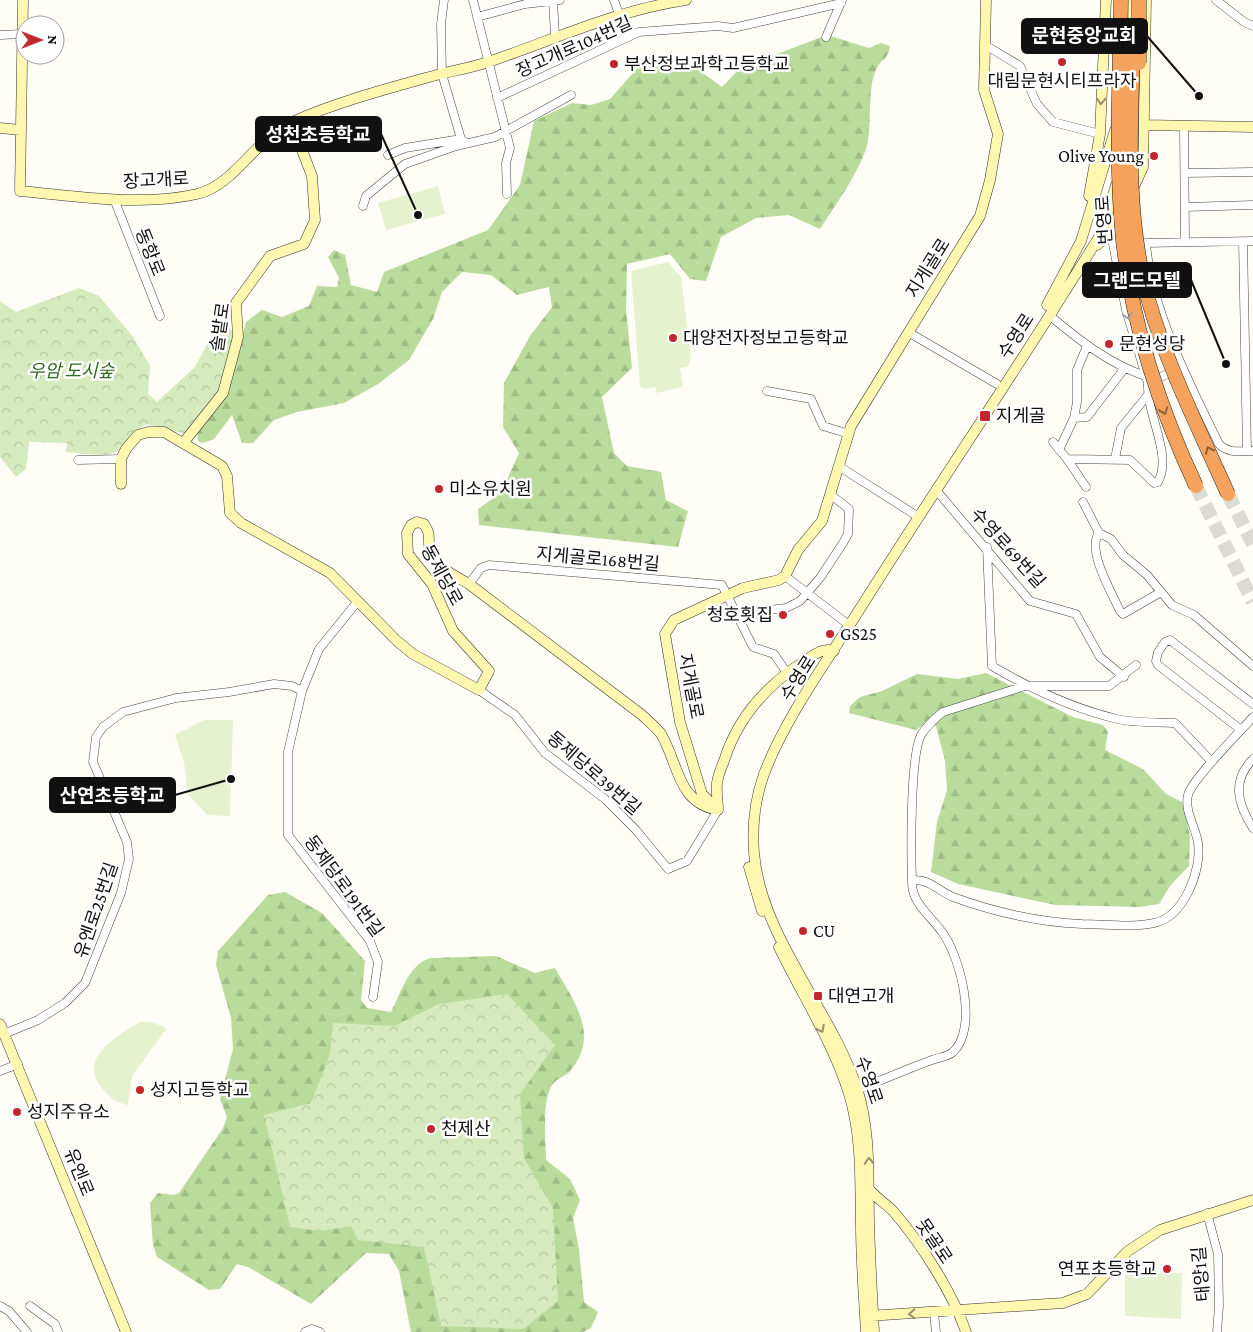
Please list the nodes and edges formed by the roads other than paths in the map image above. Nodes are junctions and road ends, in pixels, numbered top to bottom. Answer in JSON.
{"nodes":[{"id":1,"x":23,"y":0,"type":"edge"},
{"id":2,"x":444,"y":0,"type":"edge"},
{"id":3,"x":473,"y":0,"type":"edge"},
{"id":4,"x":614,"y":0,"type":"edge"},
{"id":5,"x":686,"y":0,"type":"edge"},
{"id":6,"x":986,"y":0,"type":"edge"},
{"id":7,"x":1106,"y":0,"type":"edge"},
{"id":8,"x":1122,"y":0,"type":"edge"},
{"id":9,"x":1127,"y":0,"type":"edge"},
{"id":10,"x":1132,"y":0,"type":"edge"},
{"id":11,"x":1139,"y":0,"type":"edge"},
{"id":12,"x":1146,"y":0,"type":"edge"},
{"id":13,"x":1216,"y":0,"type":"edge"},
{"id":14,"x":555,"y":1,"type":"edge"},
{"id":15,"x":842,"y":1,"type":"edge"},
{"id":16,"x":659,"y":2,"type":"edge"},
{"id":17,"x":619,"y":14,"type":"junction"},
{"id":18,"x":23,"y":15,"type":"edge"},
{"id":19,"x":478,"y":18,"type":"junction"},
{"id":20,"x":1114,"y":22,"type":"dead end"},
{"id":21,"x":1253,"y":26,"type":"edge"},
{"id":22,"x":15,"y":34,"type":"edge"},
{"id":23,"x":0,"y":35,"type":"edge"},
{"id":24,"x":555,"y":36,"type":"junction"},
{"id":25,"x":627,"y":37,"type":"junction"},
{"id":26,"x":826,"y":37,"type":"dead end"},
{"id":27,"x":985,"y":45,"type":"junction"},
{"id":28,"x":1133,"y":53,"type":"dead end"},
{"id":29,"x":490,"y":62,"type":"junction"},
{"id":30,"x":22,"y":65,"type":"edge"},
{"id":31,"x":442,"y":74,"type":"junction"},
{"id":32,"x":571,"y":95,"type":"dead end"},
{"id":33,"x":497,"y":98,"type":"junction"},
{"id":34,"x":290,"y":122,"type":"junction"},
{"id":35,"x":1144,"y":126,"type":"junction"},
{"id":36,"x":1184,"y":126,"type":"junction"},
{"id":37,"x":1253,"y":127,"type":"edge"},
{"id":38,"x":0,"y":128,"type":"edge"},
{"id":39,"x":20,"y":130,"type":"junction"},
{"id":40,"x":506,"y":131,"type":"junction"},
{"id":41,"x":1100,"y":134,"type":"junction"},
{"id":42,"x":464,"y":141,"type":"junction"},
{"id":43,"x":388,"y":155,"type":"dead end"},
{"id":44,"x":1253,"y":172,"type":"edge"},
{"id":45,"x":1185,"y":173,"type":"junction"},
{"id":46,"x":507,"y":194,"type":"dead end"},
{"id":47,"x":114,"y":199,"type":"junction"},
{"id":48,"x":1094,"y":199,"type":"junction"},
{"id":49,"x":1137,"y":202,"type":"dead end"},
{"id":50,"x":1253,"y":205,"type":"edge"},
{"id":51,"x":363,"y":206,"type":"dead end"},
{"id":52,"x":1185,"y":206,"type":"junction"},
{"id":53,"x":1112,"y":235,"type":"junction"},
{"id":54,"x":1243,"y":241,"type":"junction"},
{"id":55,"x":1253,"y":241,"type":"edge"},
{"id":56,"x":1185,"y":242,"type":"junction"},
{"id":57,"x":1077,"y":249,"type":"junction"},
{"id":58,"x":1244,"y":282,"type":"junction"},
{"id":59,"x":1253,"y":282,"type":"edge"},
{"id":60,"x":1049,"y":315,"type":"junction"},
{"id":61,"x":160,"y":316,"type":"dead end"},
{"id":62,"x":908,"y":332,"type":"junction"},
{"id":63,"x":1087,"y":346,"type":"junction"},
{"id":64,"x":1249,"y":366,"type":"edge"},
{"id":65,"x":1183,"y":367,"type":"junction"},
{"id":66,"x":1124,"y":369,"type":"junction"},
{"id":67,"x":1146,"y":380,"type":"junction"},
{"id":68,"x":997,"y":384,"type":"junction"},
{"id":69,"x":766,"y":391,"type":"dead end"},
{"id":70,"x":1147,"y":396,"type":"junction"},
{"id":71,"x":1074,"y":418,"type":"junction"},
{"id":72,"x":1253,"y":421,"type":"edge"},
{"id":73,"x":1247,"y":428,"type":"junction"},
{"id":74,"x":848,"y":434,"type":"junction"},
{"id":75,"x":184,"y":442,"type":"junction"},
{"id":76,"x":1053,"y":442,"type":"dead end"},
{"id":77,"x":1059,"y":450,"type":"junction"},
{"id":78,"x":1250,"y":451,"type":"edge"},
{"id":79,"x":121,"y":459,"type":"junction"},
{"id":80,"x":1067,"y":459,"type":"junction"},
{"id":81,"x":1115,"y":459,"type":"junction"},
{"id":82,"x":78,"y":460,"type":"dead end"},
{"id":83,"x":840,"y":466,"type":"junction"},
{"id":84,"x":121,"y":484,"type":"dead end"},
{"id":85,"x":1196,"y":486,"type":"tunnel mouth"},
{"id":86,"x":1086,"y":487,"type":"dead end"},
{"id":87,"x":936,"y":490,"type":"junction"},
{"id":88,"x":1228,"y":494,"type":"tunnel mouth"},
{"id":89,"x":831,"y":495,"type":"junction"},
{"id":90,"x":1083,"y":502,"type":"dead end"},
{"id":91,"x":914,"y":514,"type":"junction"},
{"id":92,"x":1099,"y":533,"type":"junction"},
{"id":93,"x":986,"y":548,"type":"junction"},
{"id":94,"x":785,"y":576,"type":"junction"},
{"id":95,"x":469,"y":584,"type":"junction"},
{"id":96,"x":1161,"y":592,"type":"junction"},
{"id":97,"x":807,"y":593,"type":"junction"},
{"id":98,"x":727,"y":596,"type":"junction"},
{"id":99,"x":358,"y":601,"type":"junction"},
{"id":100,"x":740,"y":620,"type":"junction"},
{"id":101,"x":845,"y":622,"type":"junction"},
{"id":102,"x":831,"y":650,"type":"junction"},
{"id":103,"x":1136,"y":665,"type":"dead end"},
{"id":104,"x":1253,"y":666,"type":"edge"},
{"id":105,"x":787,"y":673,"type":"junction"},
{"id":106,"x":1124,"y":676,"type":"junction"},
{"id":107,"x":1025,"y":686,"type":"junction"},
{"id":108,"x":479,"y":690,"type":"junction"},
{"id":109,"x":302,"y":691,"type":"junction"},
{"id":110,"x":1253,"y":704,"type":"edge"},
{"id":111,"x":1253,"y":717,"type":"edge"},
{"id":112,"x":1241,"y":730,"type":"junction"},
{"id":113,"x":1253,"y":759,"type":"edge"},
{"id":114,"x":1212,"y":762,"type":"junction"},
{"id":115,"x":718,"y":810,"type":"junction"},
{"id":116,"x":1253,"y":828,"type":"edge"},
{"id":117,"x":912,"y":882,"type":"junction"},
{"id":118,"x":373,"y":997,"type":"dead end"},
{"id":119,"x":0,"y":1024,"type":"edge"},
{"id":120,"x":4,"y":1034,"type":"junction"},
{"id":121,"x":18,"y":1064,"type":"junction"},
{"id":122,"x":0,"y":1071,"type":"edge"},
{"id":123,"x":857,"y":1090,"type":"junction"},
{"id":124,"x":861,"y":1177,"type":"junction"},
{"id":125,"x":869,"y":1190,"type":"junction"},
{"id":126,"x":1253,"y":1200,"type":"edge"},
{"id":127,"x":1207,"y":1213,"type":"junction"},
{"id":128,"x":0,"y":1306,"type":"edge"},
{"id":129,"x":30,"y":1306,"type":"dead end"},
{"id":130,"x":959,"y":1311,"type":"junction"},
{"id":131,"x":934,"y":1312,"type":"junction"},
{"id":132,"x":869,"y":1316,"type":"junction"},
{"id":133,"x":27,"y":1332,"type":"edge"},
{"id":134,"x":58,"y":1332,"type":"edge"},
{"id":135,"x":126,"y":1332,"type":"edge"},
{"id":136,"x":305,"y":1332,"type":"edge"},
{"id":137,"x":320,"y":1332,"type":"edge"},
{"id":138,"x":866,"y":1332,"type":"edge"},
{"id":139,"x":874,"y":1332,"type":"edge"},
{"id":140,"x":936,"y":1332,"type":"edge"},
{"id":141,"x":966,"y":1332,"type":"edge"},
{"id":142,"x":1217,"y":1332,"type":"edge"}],
"edges":[{"from":1,"to":18,"type":"street","name":"장고개로"},
{"from":2,"to":31,"type":"street"},
{"from":3,"to":19,"type":"street"},
{"from":4,"to":17,"type":"street"},
{"from":5,"to":16,"type":"street","name":"장고개로"},
{"from":6,"to":27,"type":"street","name":"지게골로"},
{"from":7,"to":41,"type":"street","name":"수영로","one_way":true},
{"from":8,"to":53,"type":"highway","name":"번영로","bridge":true},
{"from":9,"to":48,"type":"street","name":"수영로"},
{"from":10,"to":53,"type":"street"},
{"from":11,"to":49,"type":"highway","bridge":true},
{"from":12,"to":35,"type":"street"},
{"from":13,"to":21,"type":"street"},
{"from":14,"to":19,"type":"street"},
{"from":14,"to":24,"type":"street"},
{"from":15,"to":25,"type":"street","name":"장고개로104번길"},
{"from":15,"to":26,"type":"street","name":"장고개로104번길"},
{"from":16,"to":17,"type":"street","name":"장고개로"},
{"from":17,"to":24,"type":"street","name":"장고개로"},
{"from":17,"to":25,"type":"street"},
{"from":19,"to":29,"type":"street"},
{"from":20,"to":53,"type":"highway","bridge":true},
{"from":22,"to":23,"type":"street"},
{"from":24,"to":29,"type":"street","name":"장고개로"},
{"from":25,"to":33,"type":"street","name":"장고개로104번길"},
{"from":27,"to":41,"type":"street"},
{"from":27,"to":62,"type":"street","name":"지게골로"},
{"from":88,"to":28,"type":"highway","name":"번영로","one_way":true,"bridge":true},
{"from":29,"to":31,"type":"street","name":"장고개로"},
{"from":29,"to":33,"type":"street"},
{"from":30,"to":39,"type":"street","name":"장고개로"},
{"from":31,"to":34,"type":"street","name":"장고개로"},
{"from":31,"to":42,"type":"street"},
{"from":32,"to":40,"type":"street"},
{"from":33,"to":40,"type":"street"},
{"from":34,"to":47,"type":"street","name":"장고개로"},
{"from":34,"to":75,"type":"street","name":"솔밭로"},
{"from":35,"to":36,"type":"street"},
{"from":35,"to":53,"type":"street"},
{"from":36,"to":37,"type":"street"},
{"from":36,"to":45,"type":"street"},
{"from":38,"to":39,"type":"street"},
{"from":39,"to":47,"type":"street","name":"장고개로"},
{"from":40,"to":42,"type":"street"},
{"from":40,"to":46,"type":"street"},
{"from":41,"to":57,"type":"street","name":"수영로"},
{"from":42,"to":43,"type":"street"},
{"from":42,"to":51,"type":"street"},
{"from":44,"to":45,"type":"street"},
{"from":45,"to":52,"type":"street"},
{"from":47,"to":61,"type":"street","name":"동항로"},
{"from":48,"to":53,"type":"street"},
{"from":48,"to":57,"type":"street","name":"수영로"},
{"from":50,"to":52,"type":"street"},
{"from":52,"to":56,"type":"street"},
{"from":53,"to":60,"type":"street","name":"수영로"},
{"from":53,"to":67,"type":"street","one_way":true},
{"from":53,"to":85,"type":"highway","name":"번영로","one_way":true,"bridge":true},
{"from":54,"to":55,"type":"street"},
{"from":54,"to":56,"type":"street"},
{"from":54,"to":58,"type":"street"},
{"from":56,"to":65,"type":"street"},
{"from":57,"to":68,"type":"street","name":"수영로"},
{"from":58,"to":59,"type":"street"},
{"from":58,"to":64,"type":"street"},
{"from":60,"to":63,"type":"street"},
{"from":60,"to":87,"type":"street","name":"수영로"},
{"from":62,"to":68,"type":"street","name":"수영로"},
{"from":62,"to":74,"type":"street","name":"지게골로"},
{"from":63,"to":66,"type":"street"},
{"from":63,"to":71,"type":"street"},
{"from":64,"to":73,"type":"street"},
{"from":65,"to":67,"type":"street"},
{"from":65,"to":78,"type":"street"},
{"from":66,"to":67,"type":"street"},
{"from":66,"to":71,"type":"street"},
{"from":67,"to":70,"type":"street"},
{"from":68,"to":91,"type":"street","name":"수영로"},
{"from":69,"to":74,"type":"street"},
{"from":70,"to":81,"type":"street"},
{"from":70,"to":81,"type":"street"},
{"from":71,"to":77,"type":"street"},
{"from":72,"to":73,"type":"street"},
{"from":73,"to":78,"type":"street"},
{"from":74,"to":83,"type":"street","name":"지게골로"},
{"from":75,"to":79,"type":"street"},
{"from":75,"to":99,"type":"street"},
{"from":76,"to":77,"type":"street"},
{"from":77,"to":80,"type":"street"},
{"from":79,"to":82,"type":"street"},
{"from":79,"to":84,"type":"street"},
{"from":80,"to":81,"type":"street"},
{"from":80,"to":86,"type":"street"},
{"from":83,"to":89,"type":"street","name":"지게골로"},
{"from":83,"to":91,"type":"street"},
{"from":87,"to":93,"type":"street","name":"수영로69번길"},
{"from":87,"to":102,"type":"street","name":"수영로"},
{"from":89,"to":94,"type":"street","name":"지게골로"},
{"from":89,"to":97,"type":"street"},
{"from":90,"to":92,"type":"street"},
{"from":91,"to":101,"type":"street","name":"수영로"},
{"from":92,"to":96,"type":"street"},
{"from":92,"to":96,"type":"street"},
{"from":93,"to":106,"type":"street","name":"수영로69번길"},
{"from":93,"to":107,"type":"street"},
{"from":94,"to":97,"type":"street"},
{"from":94,"to":98,"type":"street","name":"지게골로"},
{"from":95,"to":98,"type":"street","name":"지게골로168번길"},
{"from":95,"to":108,"type":"street","name":"동제당로"},
{"from":95,"to":115,"type":"street","name":"동제당로"},
{"from":96,"to":104,"type":"street"},
{"from":97,"to":100,"type":"street"},
{"from":97,"to":101,"type":"street"},
{"from":98,"to":100,"type":"street"},
{"from":98,"to":115,"type":"street","name":"지게골로"},
{"from":99,"to":108,"type":"street"},
{"from":99,"to":109,"type":"street","name":"동제당로191번길"},
{"from":100,"to":105,"type":"street"},
{"from":101,"to":102,"type":"street","name":"수영로"},
{"from":102,"to":105,"type":"street"},
{"from":102,"to":123,"type":"street","name":"수영로"},
{"from":102,"to":124,"type":"street","name":"수영로","one_way":true},
{"from":103,"to":106,"type":"street"},
{"from":105,"to":115,"type":"street"},
{"from":106,"to":107,"type":"street"},
{"from":107,"to":114,"type":"street"},
{"from":107,"to":117,"type":"street"},
{"from":108,"to":115,"type":"street","name":"동제당로39번길"},
{"from":109,"to":118,"type":"street","name":"동제당로191번길"},
{"from":109,"to":120,"type":"street","name":"유엔로25번길"},
{"from":110,"to":112,"type":"street"},
{"from":111,"to":112,"type":"street"},
{"from":112,"to":114,"type":"street"},
{"from":113,"to":116,"type":"street"},
{"from":114,"to":117,"type":"street"},
{"from":117,"to":123,"type":"street"},
{"from":119,"to":120,"type":"street","name":"유엔로"},
{"from":120,"to":121,"type":"street","name":"유엔로"},
{"from":121,"to":122,"type":"street"},
{"from":121,"to":135,"type":"street","name":"유엔로"},
{"from":125,"to":123,"type":"street","name":"수영로","one_way":true},
{"from":124,"to":125,"type":"street","name":"못골로"},
{"from":124,"to":132,"type":"street","name":"수영로"},
{"from":125,"to":130,"type":"street","name":"못골로"},
{"from":125,"to":132,"type":"street","name":"수영로"},
{"from":126,"to":127,"type":"street"},
{"from":127,"to":130,"type":"street"},
{"from":127,"to":142,"type":"street","name":"태양1길"},
{"from":128,"to":133,"type":"street"},
{"from":129,"to":134,"type":"street"},
{"from":130,"to":131,"type":"street"},
{"from":130,"to":141,"type":"street","name":"못골로"},
{"from":131,"to":132,"type":"street","one_way":true},
{"from":131,"to":140,"type":"street"},
{"from":132,"to":138,"type":"street","name":"수영로"},
{"from":132,"to":139,"type":"street","name":"수영로"},
{"from":136,"to":137,"type":"street"}]}
